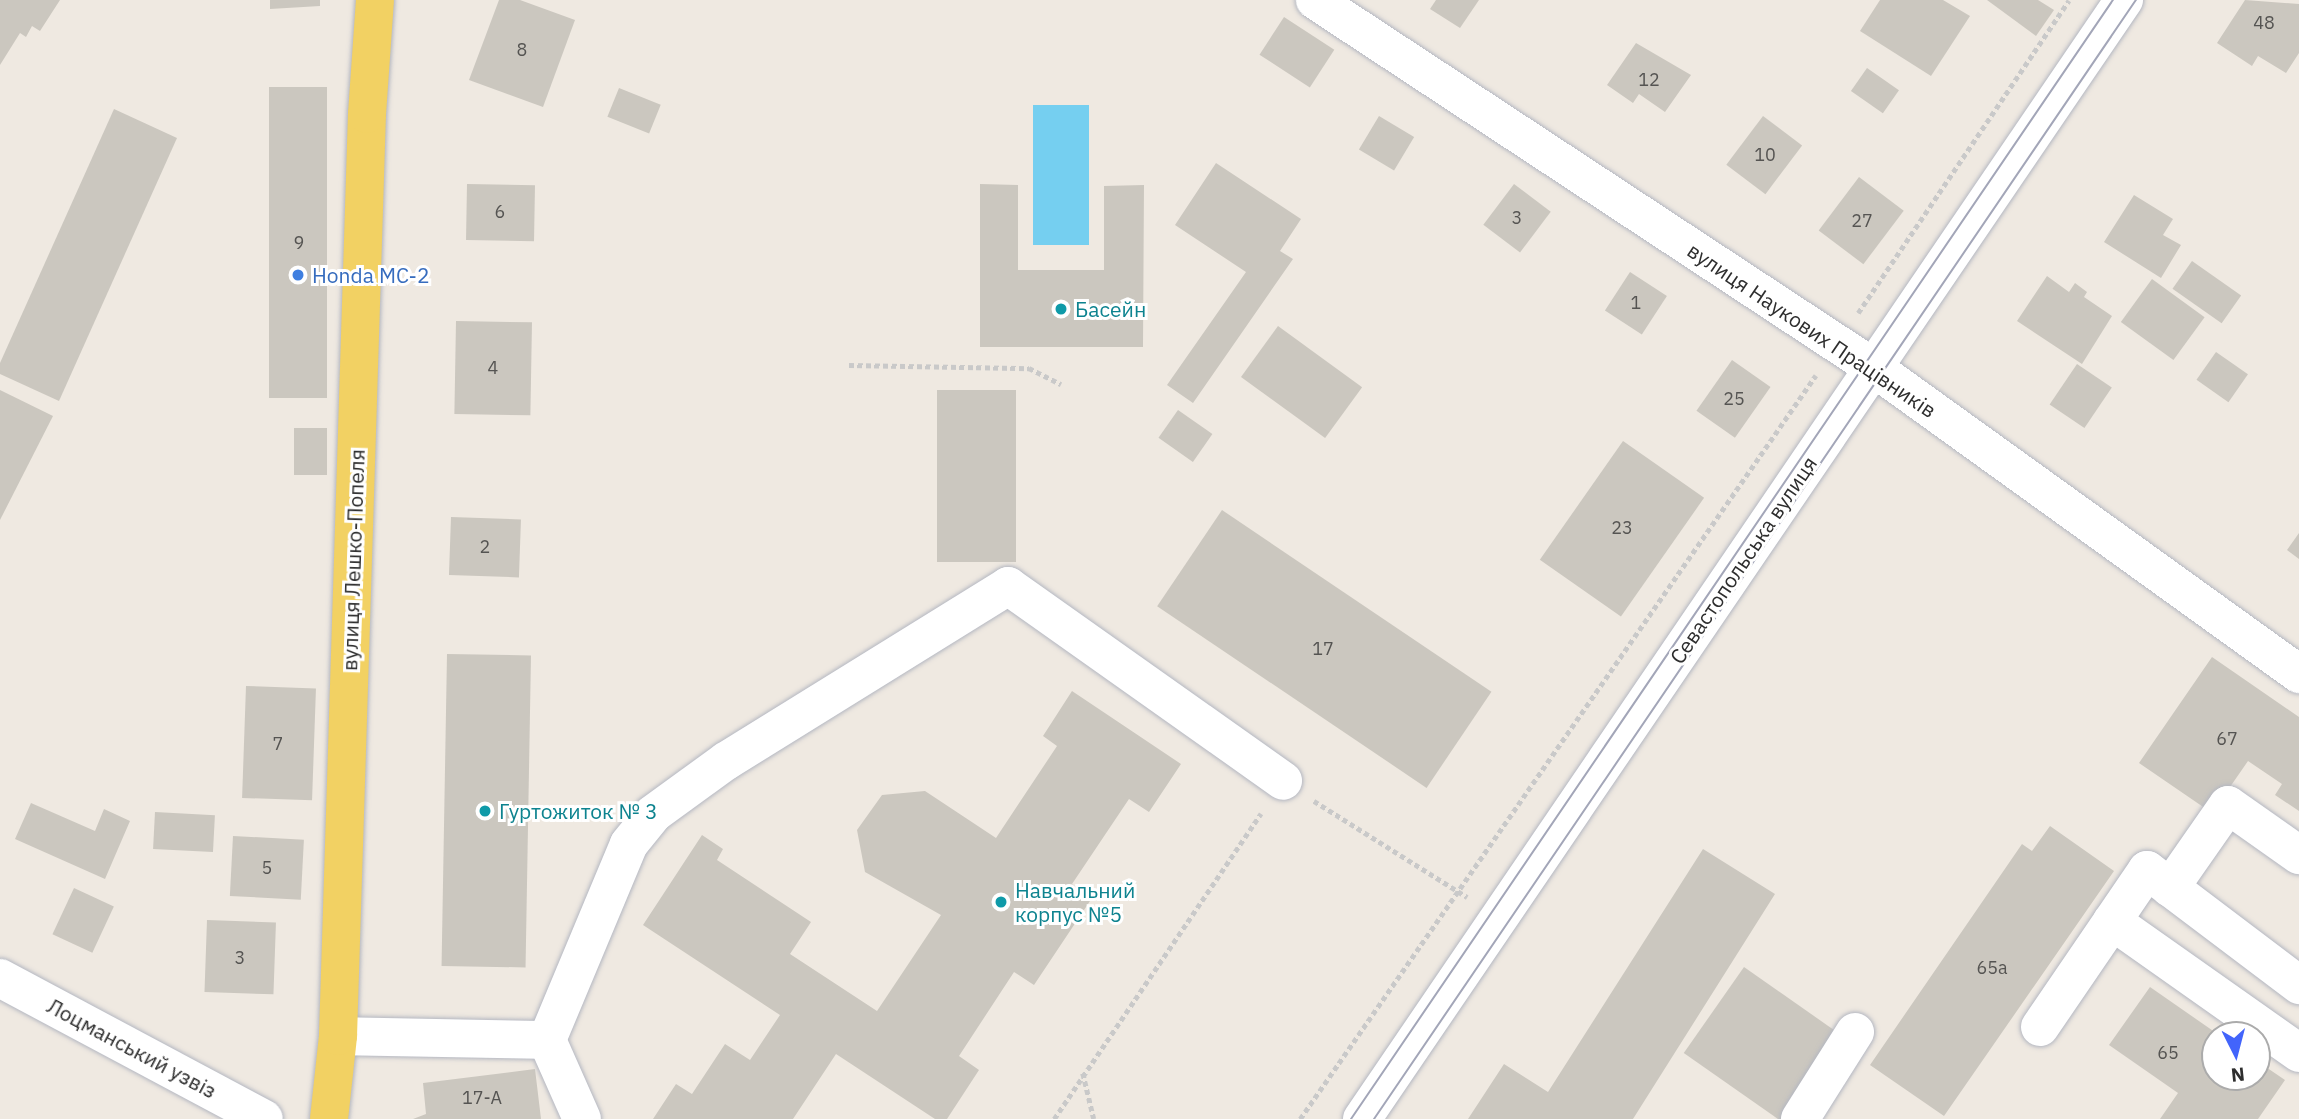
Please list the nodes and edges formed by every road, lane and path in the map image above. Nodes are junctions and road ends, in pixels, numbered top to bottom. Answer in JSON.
{"nodes":[{"id":1,"x":375,"y":0,"type":"edge"},
{"id":2,"x":1315,"y":0,"type":"edge"},
{"id":3,"x":2069,"y":0,"type":"edge"},
{"id":4,"x":2124,"y":0,"type":"edge"},
{"id":5,"x":1837,"y":344,"type":"junction"},
{"id":6,"x":849,"y":365,"type":"dead end"},
{"id":7,"x":1874,"y":369,"type":"junction"},
{"id":8,"x":1060,"y":384,"type":"dead end"},
{"id":9,"x":2299,"y":674,"type":"edge"},
{"id":10,"x":1283,"y":781,"type":"junction"},
{"id":11,"x":2299,"y":855,"type":"edge"},
{"id":12,"x":2170,"y":888,"type":"junction"},
{"id":13,"x":1458,"y":892,"type":"junction"},
{"id":14,"x":1502,"y":915,"type":"junction"},
{"id":15,"x":2112,"y":921,"type":"junction"},
{"id":16,"x":0,"y":978,"type":"edge"},
{"id":17,"x":2299,"y":985,"type":"edge"},
{"id":18,"x":2040,"y":1027,"type":"dead end"},
{"id":19,"x":1855,"y":1032,"type":"dead end"},
{"id":20,"x":338,"y":1036,"type":"junction"},
{"id":21,"x":547,"y":1040,"type":"junction"},
{"id":22,"x":2299,"y":1054,"type":"edge"},
{"id":23,"x":1083,"y":1073,"type":"junction"},
{"id":24,"x":264,"y":1119,"type":"edge"},
{"id":25,"x":329,"y":1119,"type":"edge"},
{"id":26,"x":582,"y":1119,"type":"edge"},
{"id":27,"x":1054,"y":1119,"type":"edge"},
{"id":28,"x":1094,"y":1119,"type":"edge"},
{"id":29,"x":1300,"y":1119,"type":"edge"},
{"id":30,"x":1362,"y":1119,"type":"edge"},
{"id":31,"x":1800,"y":1119,"type":"edge"}],
"edges":[{"from":1,"to":20,"type":"main road","name":"вулиця Лешко-Попеля"},
{"from":2,"to":5,"type":"street","name":"вулиця Наукових Працівників"},
{"from":3,"to":5,"type":"path"},
{"from":4,"to":7,"type":"street","name":"Севастопольська вулиця"},
{"from":5,"to":7,"type":"street","name":"вулиця Наукових Працівників"},
{"from":5,"to":13,"type":"path"},
{"from":6,"to":8,"type":"path"},
{"from":7,"to":9,"type":"street","name":"вулиця Наукових Працівників"},
{"from":7,"to":14,"type":"street","name":"Севастопольська вулиця"},
{"from":10,"to":13,"type":"path"},
{"from":10,"to":21,"type":"street"},
{"from":10,"to":23,"type":"path"},
{"from":11,"to":12,"type":"street"},
{"from":12,"to":15,"type":"street"},
{"from":12,"to":17,"type":"street"},
{"from":13,"to":14,"type":"path"},
{"from":13,"to":29,"type":"path"},
{"from":14,"to":30,"type":"street","name":"Севастопольська вулиця"},
{"from":15,"to":18,"type":"street"},
{"from":15,"to":22,"type":"street"},
{"from":16,"to":24,"type":"street","name":"Лоцманський узвіз"},
{"from":19,"to":31,"type":"street"},
{"from":20,"to":21,"type":"street"},
{"from":20,"to":25,"type":"main road","name":"вулиця Лешко-Попеля"},
{"from":21,"to":26,"type":"street"},
{"from":23,"to":27,"type":"path"},
{"from":23,"to":28,"type":"path"}]}
